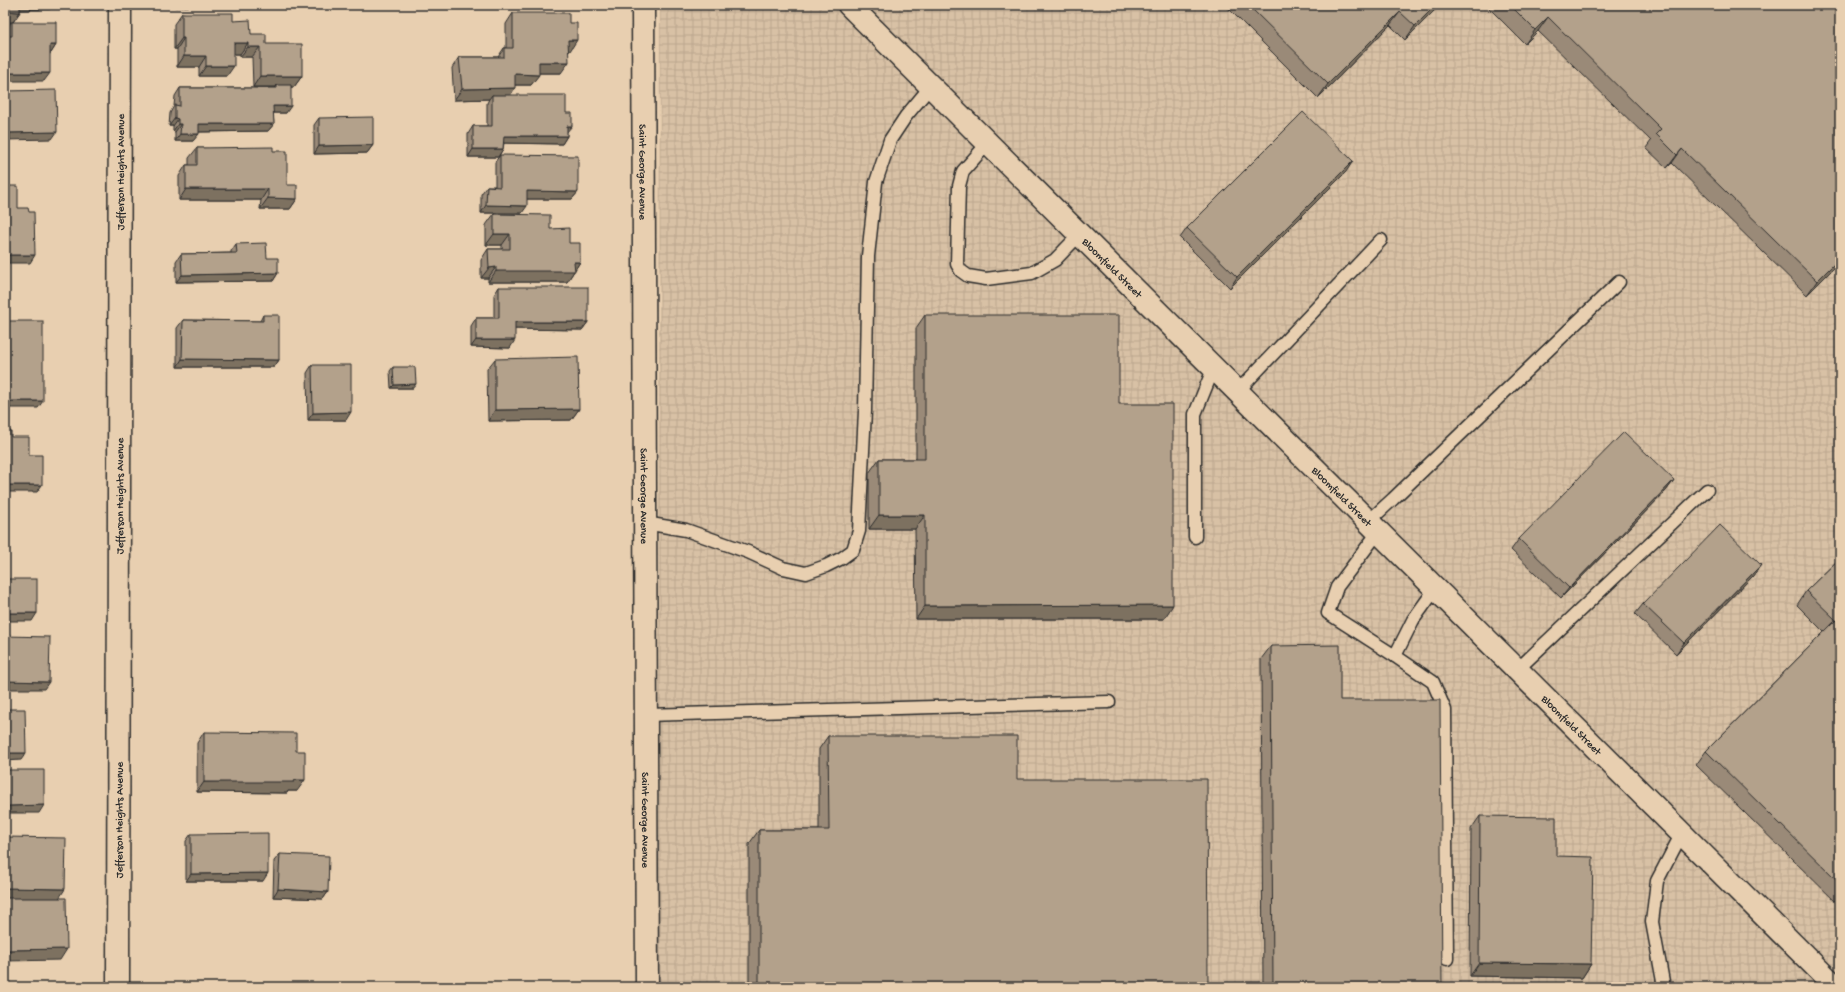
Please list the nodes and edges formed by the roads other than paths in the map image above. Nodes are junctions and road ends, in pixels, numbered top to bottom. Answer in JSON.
{"nodes":[{"id":1,"x":120,"y":5,"type":"edge"},
{"id":2,"x":643,"y":5,"type":"edge"},
{"id":3,"x":849,"y":5,"type":"edge"},
{"id":4,"x":931,"y":86,"type":"junction"},
{"id":5,"x":988,"y":143,"type":"junction"},
{"id":6,"x":1080,"y":234,"type":"junction"},
{"id":7,"x":1381,"y":240,"type":"dead end"},
{"id":8,"x":1619,"y":282,"type":"dead end"},
{"id":9,"x":1214,"y":367,"type":"junction"},
{"id":10,"x":1238,"y":391,"type":"junction"},
{"id":11,"x":1707,"y":490,"type":"dead end"},
{"id":12,"x":645,"y":523,"type":"junction"},
{"id":13,"x":1374,"y":526,"type":"junction"},
{"id":14,"x":1195,"y":537,"type":"dead end"},
{"id":15,"x":1436,"y":588,"type":"junction"},
{"id":16,"x":1396,"y":656,"type":"junction"},
{"id":17,"x":1518,"y":670,"type":"junction"},
{"id":18,"x":1109,"y":702,"type":"dead end"},
{"id":19,"x":646,"y":715,"type":"junction"},
{"id":20,"x":1682,"y":833,"type":"junction"},
{"id":21,"x":1447,"y":959,"type":"dead end"},
{"id":22,"x":118,"y":987,"type":"edge"},
{"id":23,"x":647,"y":987,"type":"edge"},
{"id":24,"x":1664,"y":987,"type":"edge"},
{"id":25,"x":1836,"y":987,"type":"edge"}],
"edges":[{"from":1,"to":22,"type":"street","name":"Jefferson Heights Avenue"},
{"from":2,"to":12,"type":"street","name":"Saint George Avenue"},
{"from":3,"to":4,"type":"street","name":"Bloomfield Street"},
{"from":4,"to":5,"type":"street","name":"Bloomfield Street"},
{"from":4,"to":12,"type":"lane"},
{"from":5,"to":6,"type":"street","name":"Bloomfield Street"},
{"from":5,"to":6,"type":"lane"},
{"from":6,"to":9,"type":"street","name":"Bloomfield Street"},
{"from":7,"to":10,"type":"lane"},
{"from":8,"to":13,"type":"lane"},
{"from":9,"to":10,"type":"street","name":"Bloomfield Street"},
{"from":9,"to":14,"type":"lane"},
{"from":10,"to":13,"type":"street","name":"Bloomfield Street"},
{"from":11,"to":17,"type":"lane"},
{"from":12,"to":19,"type":"street","name":"Saint George Avenue"},
{"from":13,"to":15,"type":"street","name":"Bloomfield Street"},
{"from":13,"to":16,"type":"lane"},
{"from":15,"to":16,"type":"lane"},
{"from":15,"to":17,"type":"street","name":"Bloomfield Street"},
{"from":16,"to":21,"type":"lane"},
{"from":17,"to":20,"type":"street","name":"Bloomfield Street"},
{"from":18,"to":19,"type":"lane"},
{"from":19,"to":23,"type":"street","name":"Saint George Avenue"},
{"from":20,"to":24,"type":"lane"},
{"from":20,"to":25,"type":"street","name":"Bloomfield Street"}]}
